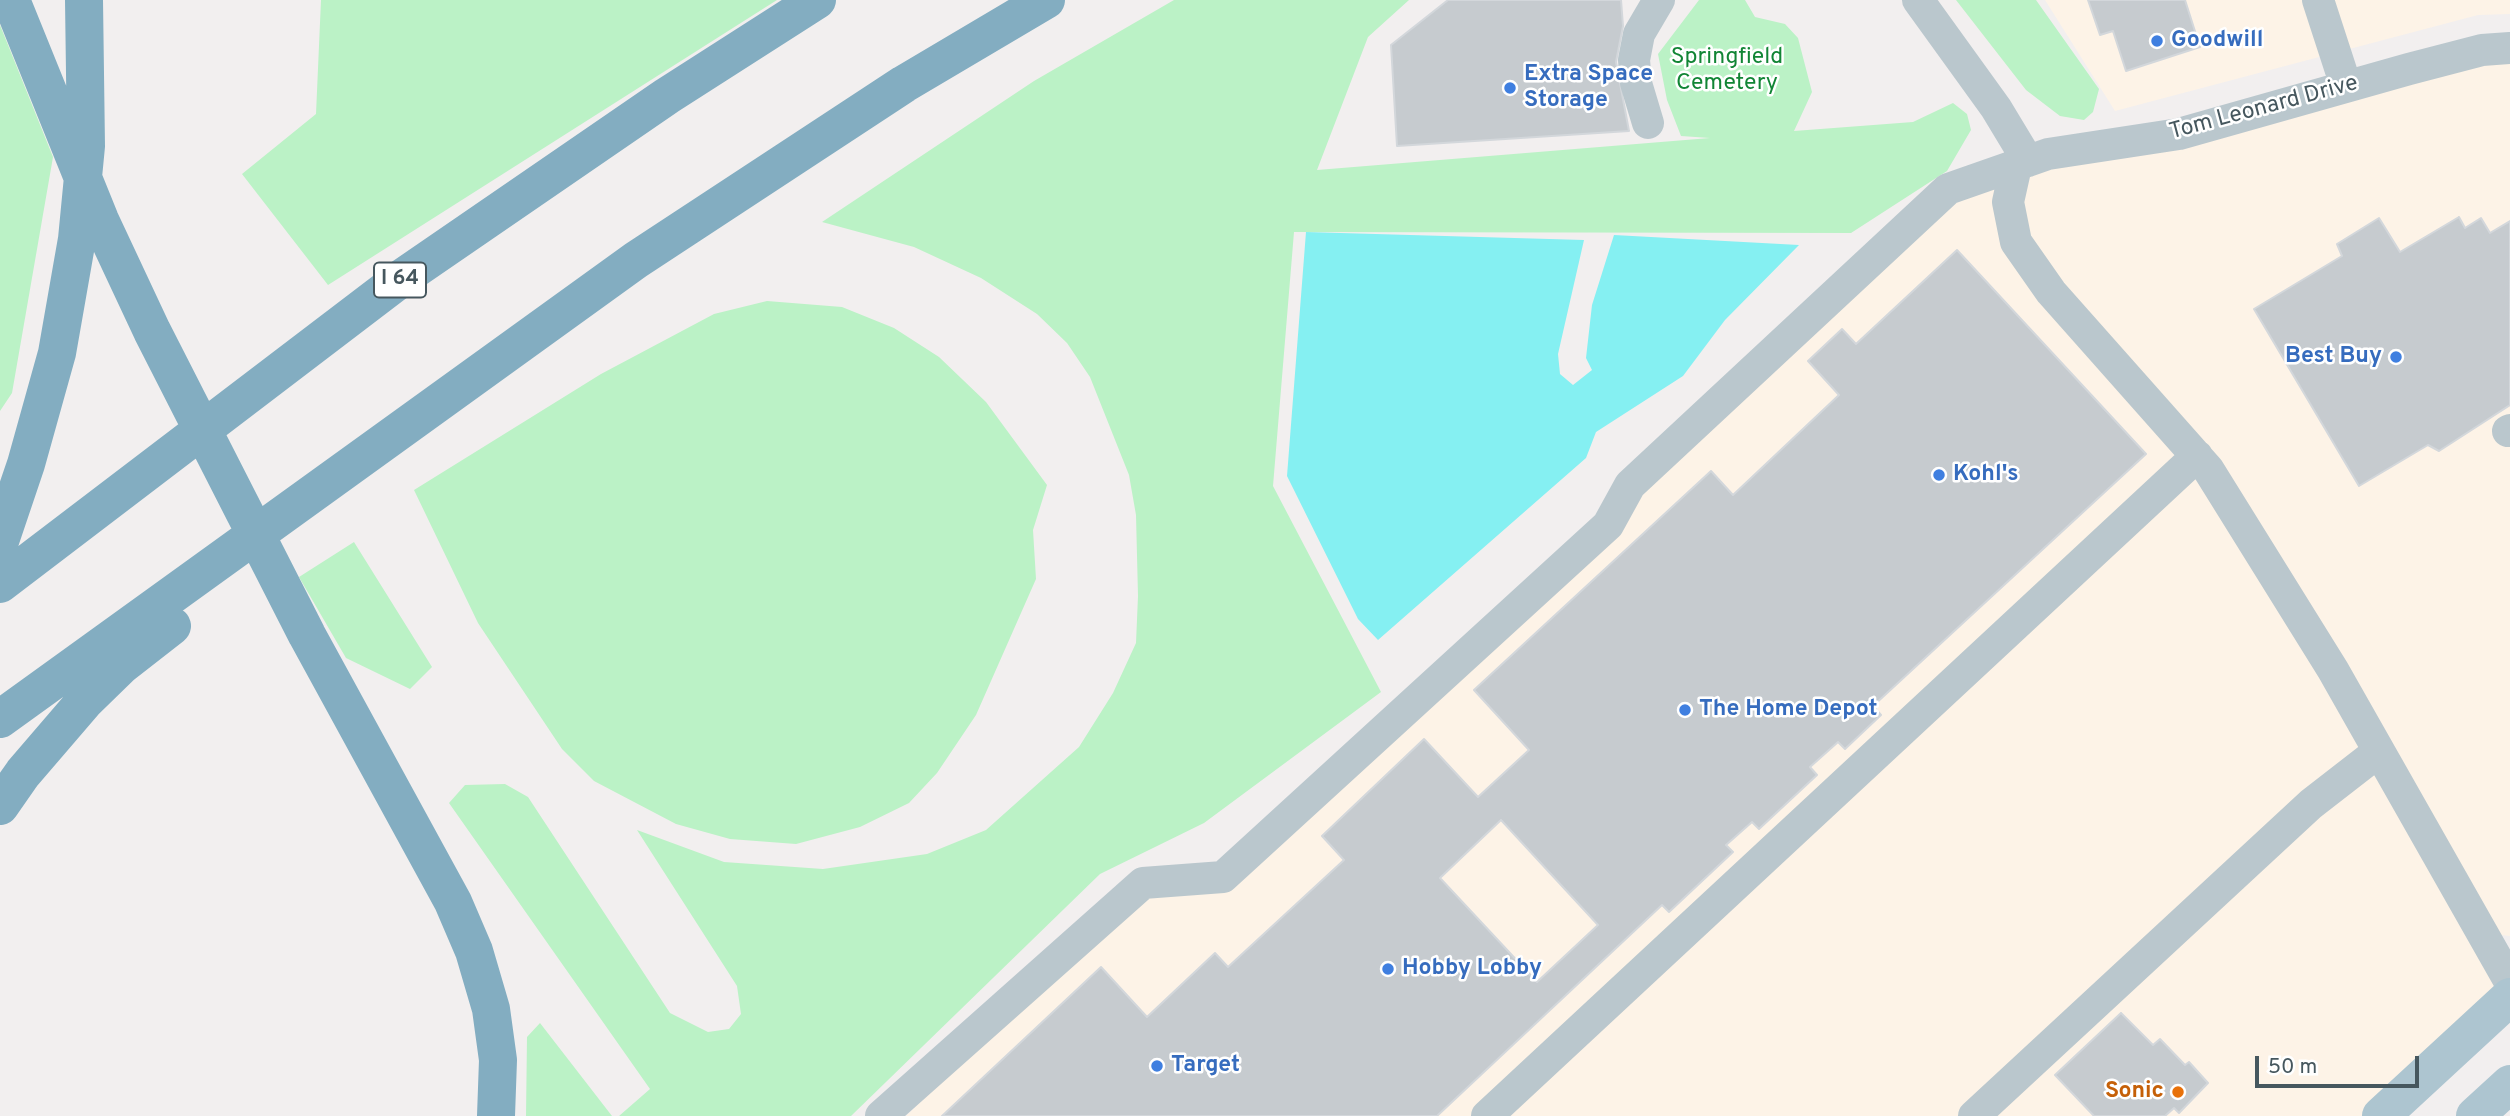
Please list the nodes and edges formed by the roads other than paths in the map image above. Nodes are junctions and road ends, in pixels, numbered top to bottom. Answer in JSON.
{"nodes":[{"id":1,"x":11,"y":0,"type":"edge"},
{"id":2,"x":84,"y":0,"type":"edge"},
{"id":3,"x":817,"y":0,"type":"edge"},
{"id":4,"x":1046,"y":0,"type":"edge"},
{"id":5,"x":1658,"y":0,"type":"edge"},
{"id":6,"x":1918,"y":0,"type":"edge"},
{"id":7,"x":2318,"y":0,"type":"edge"},
{"id":8,"x":2510,"y":48,"type":"edge"},
{"id":9,"x":2346,"y":86,"type":"junction"},
{"id":10,"x":1647,"y":123,"type":"dead end"},
{"id":11,"x":2022,"y":163,"type":"junction"},
{"id":12,"x":370,"y":454,"type":"junction"},
{"id":13,"x":2197,"y":456,"type":"junction"},
{"id":14,"x":0,"y":541,"type":"edge"},
{"id":15,"x":0,"y":584,"type":"edge"},
{"id":16,"x":0,"y":719,"type":"edge"},
{"id":17,"x":2378,"y":752,"type":"junction"},
{"id":18,"x":0,"y":806,"type":"edge"},
{"id":19,"x":2510,"y":982,"type":"edge"},
{"id":20,"x":2510,"y":997,"type":"edge"},
{"id":21,"x":2510,"y":1084,"type":"edge"},
{"id":22,"x":496,"y":1116,"type":"edge"},
{"id":23,"x":881,"y":1116,"type":"edge"},
{"id":24,"x":1487,"y":1116,"type":"edge"},
{"id":25,"x":1974,"y":1116,"type":"edge"},
{"id":26,"x":2381,"y":1116,"type":"edge"},
{"id":27,"x":2475,"y":1116,"type":"edge"}],
"edges":[{"from":1,"to":22,"type":"highway"},
{"from":2,"to":14,"type":"highway"},
{"from":3,"to":15,"type":"highway","number":"I 64"},
{"from":4,"to":12,"type":"highway"},
{"from":5,"to":10,"type":"street"},
{"from":6,"to":11,"type":"street"},
{"from":7,"to":9,"type":"street"},
{"from":8,"to":9,"type":"street","name":"Tom Leonard Drive"},
{"from":9,"to":11,"type":"street","name":"Tom Leonard Drive"},
{"from":11,"to":13,"type":"street"},
{"from":11,"to":23,"type":"street","name":"Tom Leonard Drive"},
{"from":12,"to":16,"type":"highway"},
{"from":12,"to":18,"type":"highway"},
{"from":13,"to":17,"type":"street"},
{"from":13,"to":24,"type":"street"},
{"from":17,"to":19,"type":"street"},
{"from":17,"to":25,"type":"street"},
{"from":20,"to":26,"type":"main road"},
{"from":21,"to":27,"type":"main road"}]}
